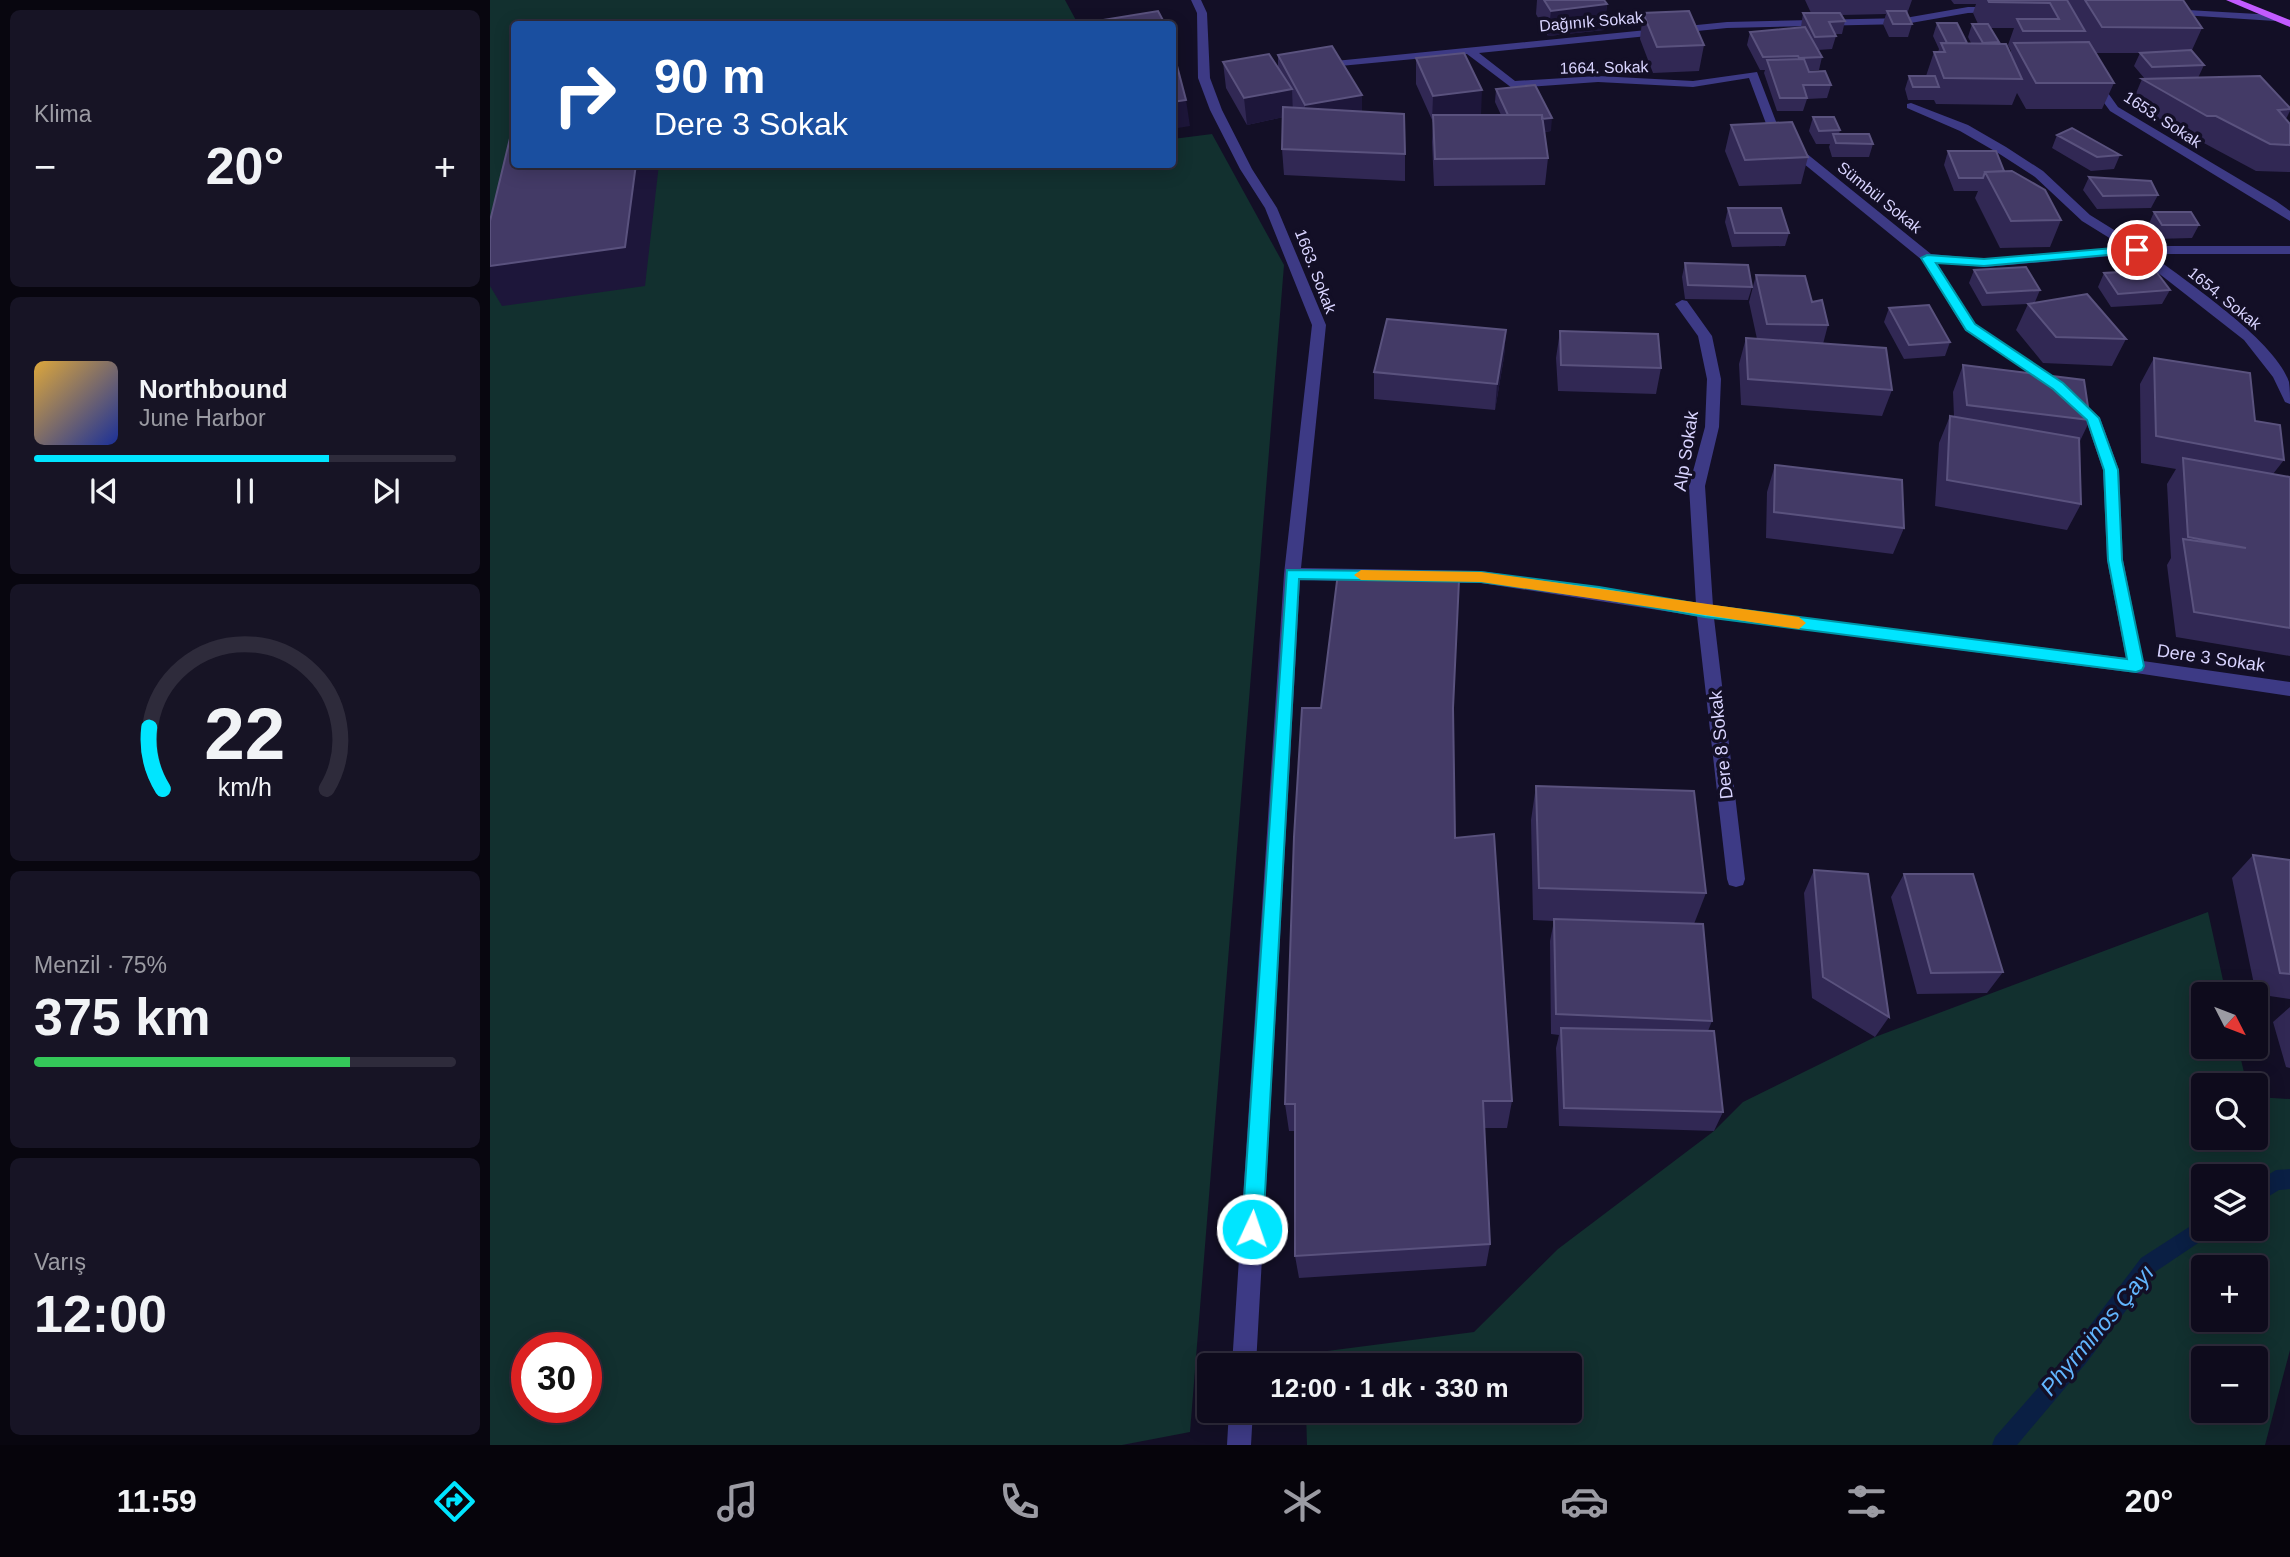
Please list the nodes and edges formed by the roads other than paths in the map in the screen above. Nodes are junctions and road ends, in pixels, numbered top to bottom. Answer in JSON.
{"nodes":[{"id":1,"x":1196,"y":0,"type":"edge"},
{"id":2,"x":2231,"y":0,"type":"edge"},
{"id":3,"x":2262,"y":0,"type":"edge"},
{"id":4,"x":2005,"y":10,"type":"edge"},
{"id":5,"x":2290,"y":11,"type":"edge"},
{"id":6,"x":2157,"y":12,"type":"edge"},
{"id":7,"x":2275,"y":18,"type":"junction"},
{"id":8,"x":2290,"y":24,"type":"edge"},
{"id":9,"x":1468,"y":49,"type":"junction"},
{"id":10,"x":1301,"y":67,"type":"edge"},
{"id":11,"x":1753,"y":74,"type":"joint"},
{"id":12,"x":2089,"y":75,"type":"edge"},
{"id":13,"x":1911,"y":106,"type":"dead end"},
{"id":14,"x":2290,"y":217,"type":"edge"},
{"id":15,"x":2137,"y":250,"type":"junction"},
{"id":16,"x":2290,"y":250,"type":"edge"},
{"id":17,"x":1927,"y":258,"type":"junction"},
{"id":18,"x":1682,"y":304,"type":"dead end"},
{"id":19,"x":2290,"y":399,"type":"edge"},
{"id":20,"x":1292,"y":574,"type":"junction"},
{"id":21,"x":1705,"y":611,"type":"junction"},
{"id":22,"x":2136,"y":666,"type":"junction"},
{"id":23,"x":2290,"y":689,"type":"edge"},
{"id":24,"x":1736,"y":879,"type":"dead end"},
{"id":25,"x":1245,"y":1353,"type":"edge"},
{"id":26,"x":1240,"y":1423,"type":"edge"},
{"id":27,"x":1239,"y":1445,"type":"edge"}],
"edges":[{"from":1,"to":20,"type":"street","name":"1663. Sokak"},
{"from":2,"to":7,"type":"main road"},
{"from":3,"to":5,"type":"main road"},
{"from":4,"to":9,"type":"street","name":"Dağınık Sokak"},
{"from":6,"to":7,"type":"street"},
{"from":7,"to":8,"type":"main road"},
{"from":9,"to":10,"type":"street","name":"Dağınık Sokak"},
{"from":9,"to":11,"type":"street","name":"1664. Sokak"},
{"from":11,"to":17,"type":"street","name":"Sümbül Sokak"},
{"from":12,"to":14,"type":"street","name":"1653. Sokak"},
{"from":13,"to":15,"type":"street","name":"1654. Sokak"},
{"from":15,"to":16,"type":"street"},
{"from":15,"to":17,"type":"street"},
{"from":15,"to":19,"type":"street","name":"1654. Sokak"},
{"from":17,"to":22,"type":"street","name":"Sümbül Sokak"},
{"from":18,"to":21,"type":"street","name":"Alp Sokak"},
{"from":20,"to":21,"type":"street","name":"Dere 3 Sokak"},
{"from":20,"to":25,"type":"street","name":"1663. Sokak"},
{"from":21,"to":22,"type":"street","name":"Dere 3 Sokak"},
{"from":21,"to":24,"type":"street","name":"Dere 8 Sokak"},
{"from":22,"to":23,"type":"street","name":"Dere 3 Sokak"},
{"from":26,"to":27,"type":"street"}]}
